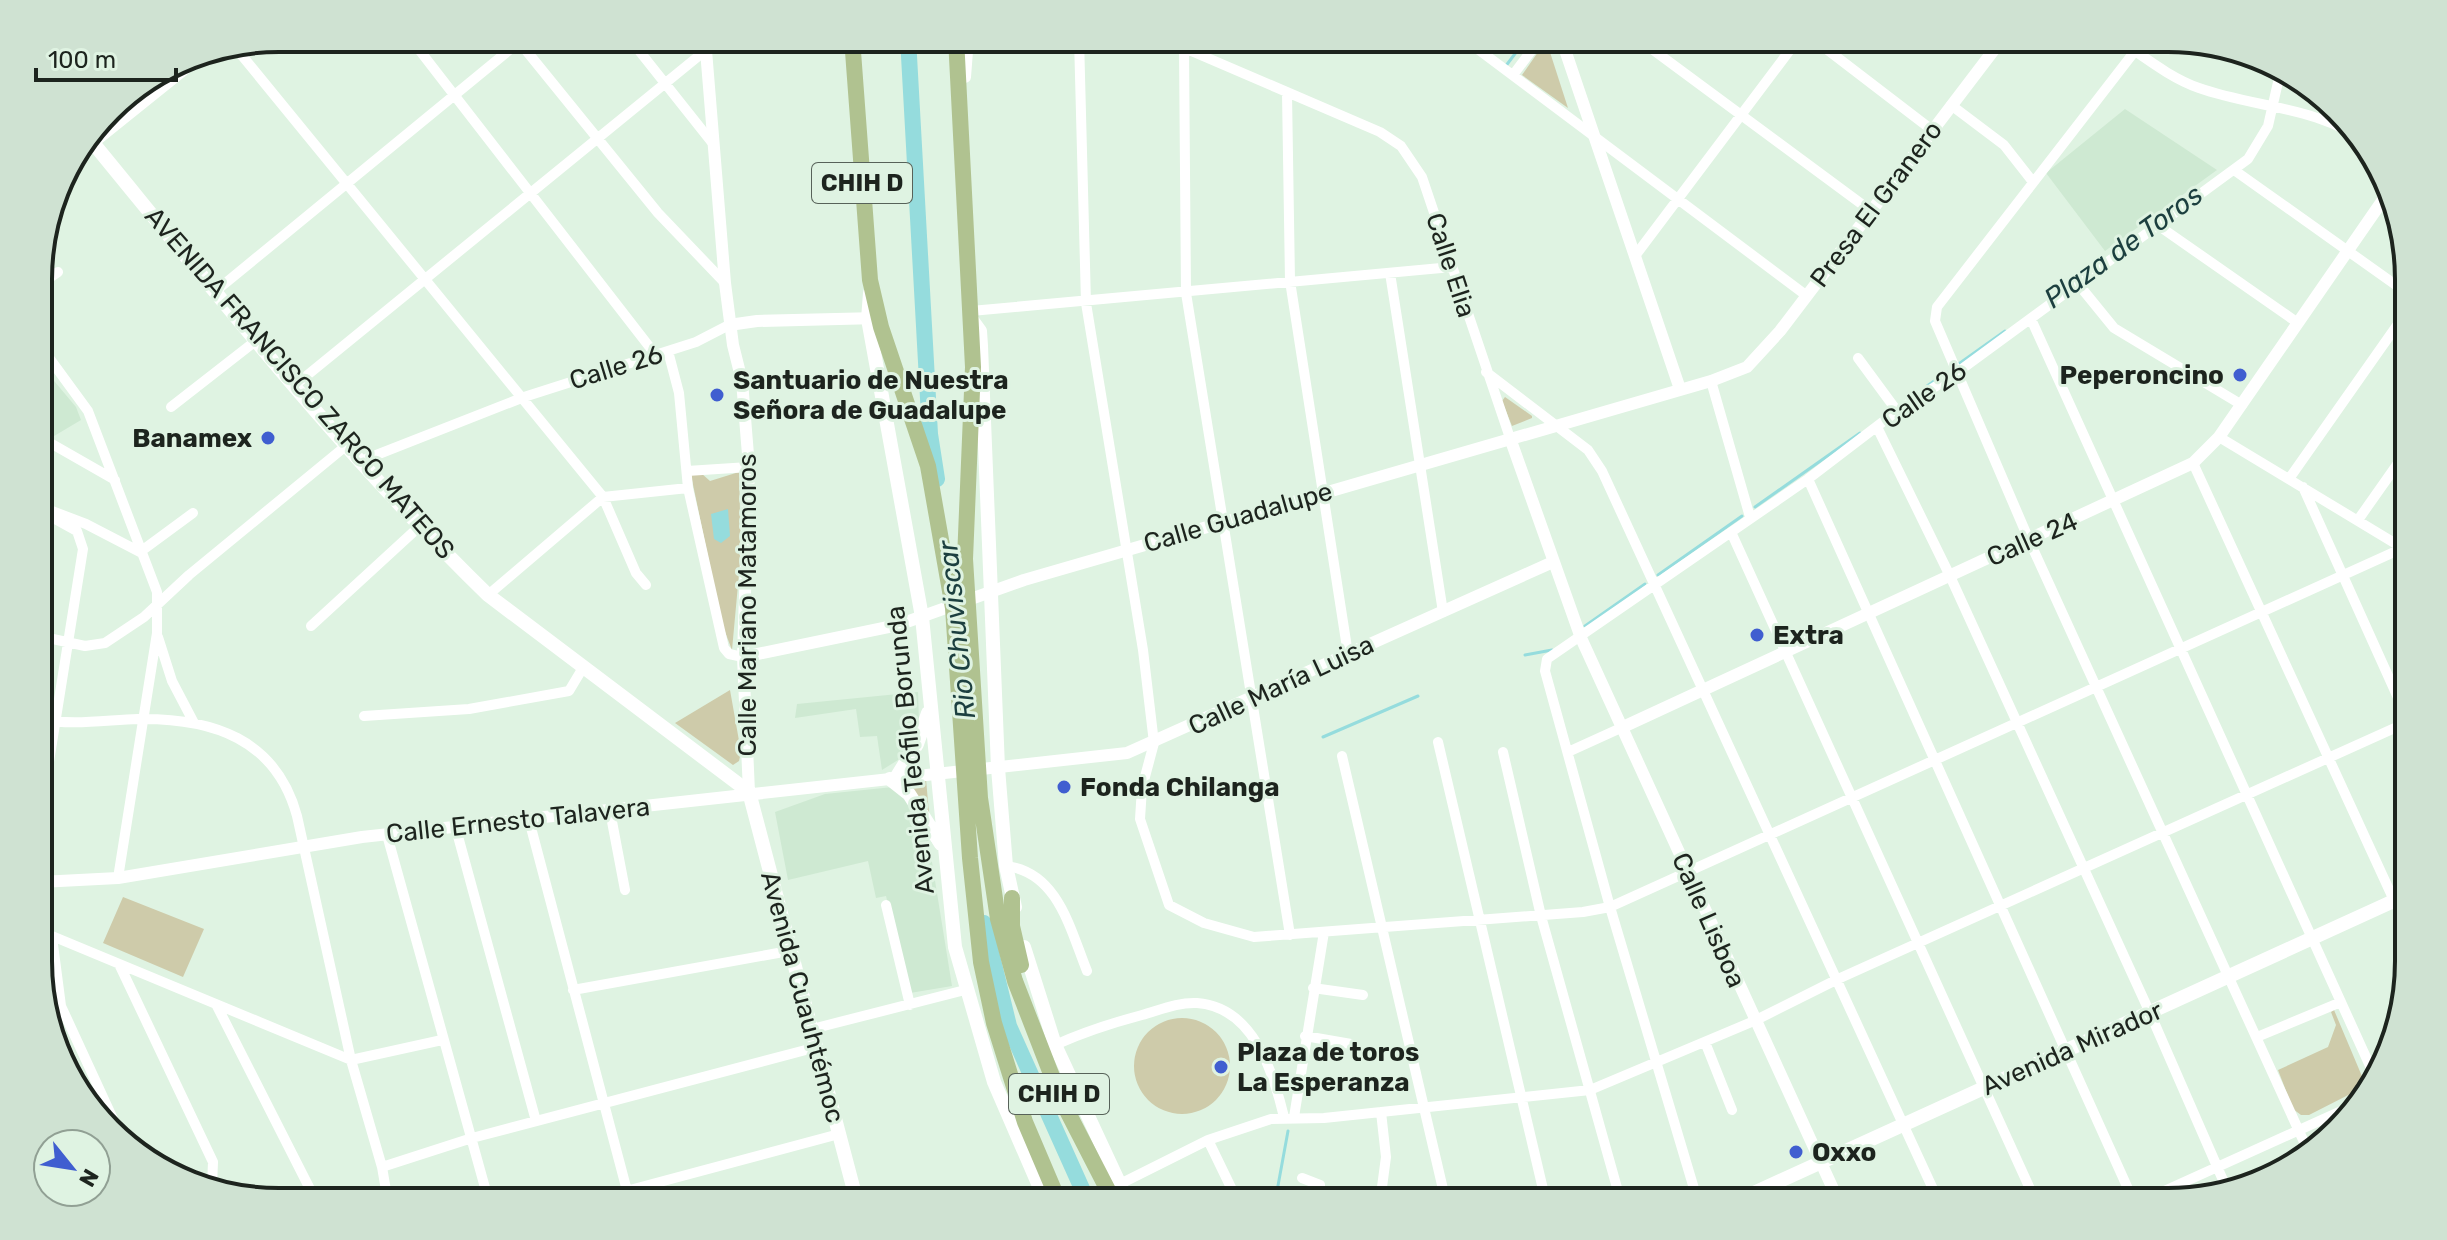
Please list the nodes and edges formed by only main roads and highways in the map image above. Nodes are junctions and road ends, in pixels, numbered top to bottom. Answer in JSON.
{"nodes":[{"id":1,"x":853,"y":52,"type":"edge"},
{"id":2,"x":957,"y":52,"type":"edge"},
{"id":3,"x":96,"y":145,"type":"edge"},
{"id":4,"x":972,"y":316,"type":"junction"},
{"id":5,"x":876,"y":321,"type":"junction"},
{"id":6,"x":930,"y":705,"type":"junction"},
{"id":7,"x":749,"y":792,"type":"joint"},
{"id":8,"x":944,"y":850,"type":"junction"},
{"id":9,"x":1012,"y":898,"type":"junction"},
{"id":10,"x":2395,"y":906,"type":"edge"},
{"id":11,"x":1083,"y":1140,"type":"junction"},
{"id":12,"x":1823,"y":1166,"type":"junction"},
{"id":13,"x":853,"y":1188,"type":"edge"},
{"id":14,"x":1040,"y":1188,"type":"edge"},
{"id":15,"x":1052,"y":1188,"type":"edge"},
{"id":16,"x":1107,"y":1188,"type":"edge"},
{"id":17,"x":1122,"y":1188,"type":"edge"},
{"id":18,"x":1769,"y":1188,"type":"edge"},
{"id":19,"x":1780,"y":1188,"type":"edge"}],
"edges":[{"from":1,"to":5,"type":"main road","number":"CHIH D"},
{"from":2,"to":4,"type":"main road","number":"CHIH D"},
{"from":3,"to":7,"type":"main road","name":"AVENIDA FRANCISCO ZARCO MATEOS"},
{"from":4,"to":9,"type":"main road"},
{"from":4,"to":11,"type":"main road","number":"CHIH D"},
{"from":5,"to":6,"type":"main road","name":"Avenida Teófilo Borunda"},
{"from":5,"to":15,"type":"main road","number":"CHIH D"},
{"from":6,"to":8,"type":"main road","name":"Avenida Teófilo Borunda"},
{"from":6,"to":8,"type":"main road"},
{"from":7,"to":13,"type":"main road","name":"Avenida Cuauhtémoc"},
{"from":8,"to":14,"type":"main road","name":"Avenida Teófilo Borunda"},
{"from":9,"to":11,"type":"main road"},
{"from":9,"to":17,"type":"main road"},
{"from":10,"to":12,"type":"main road","name":"Avenida Mirador"},
{"from":11,"to":16,"type":"main road","number":"CHIH D"},
{"from":12,"to":18,"type":"main road","name":"Avenida Mirador"},
{"from":12,"to":19,"type":"main road","name":"Avenida Mirador"}]}
